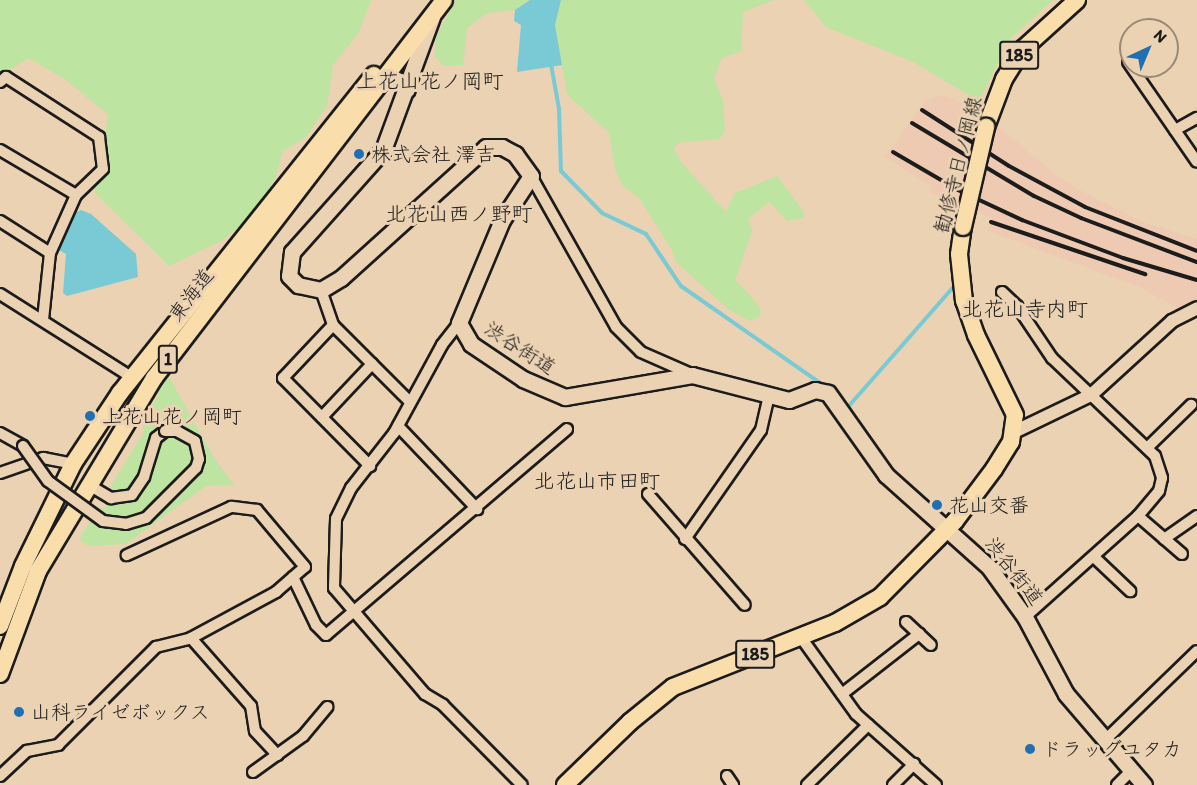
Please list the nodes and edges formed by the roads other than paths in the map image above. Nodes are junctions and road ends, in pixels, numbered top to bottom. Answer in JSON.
{"nodes":[{"id":1,"x":430,"y":0,"type":"edge"},
{"id":2,"x":444,"y":0,"type":"edge"},
{"id":3,"x":1077,"y":0,"type":"edge"},
{"id":4,"x":432,"y":17,"type":"junction"},
{"id":5,"x":388,"y":76,"type":"junction"},
{"id":6,"x":1139,"y":78,"type":"edge"},
{"id":7,"x":0,"y":82,"type":"edge"},
{"id":8,"x":407,"y":90,"type":"junction"},
{"id":9,"x":1197,"y":117,"type":"edge"},
{"id":10,"x":1175,"y":130,"type":"junction"},
{"id":11,"x":0,"y":150,"type":"edge"},
{"id":12,"x":1197,"y":162,"type":"edge"},
{"id":13,"x":531,"y":176,"type":"junction"},
{"id":14,"x":76,"y":195,"type":"junction"},
{"id":15,"x":0,"y":221,"type":"edge"},
{"id":16,"x":50,"y":253,"type":"junction"},
{"id":17,"x":321,"y":290,"type":"junction"},
{"id":18,"x":1002,"y":292,"type":"dead end"},
{"id":19,"x":0,"y":294,"type":"edge"},
{"id":20,"x":1197,"y":308,"type":"edge"},
{"id":21,"x":43,"y":320,"type":"junction"},
{"id":22,"x":459,"y":323,"type":"junction"},
{"id":23,"x":333,"y":325,"type":"junction"},
{"id":24,"x":372,"y":364,"type":"junction"},
{"id":25,"x":692,"y":375,"type":"junction"},
{"id":26,"x":133,"y":378,"type":"junction"},
{"id":27,"x":1091,"y":395,"type":"junction"},
{"id":28,"x":769,"y":396,"type":"junction"},
{"id":29,"x":410,"y":402,"type":"junction"},
{"id":30,"x":1191,"y":405,"type":"dead end"},
{"id":31,"x":322,"y":417,"type":"junction"},
{"id":32,"x":398,"y":426,"type":"junction"},
{"id":33,"x":567,"y":429,"type":"dead end"},
{"id":34,"x":1014,"y":432,"type":"junction"},
{"id":35,"x":0,"y":433,"type":"edge"},
{"id":36,"x":1147,"y":448,"type":"junction"},
{"id":37,"x":72,"y":464,"type":"junction"},
{"id":38,"x":370,"y":466,"type":"junction"},
{"id":39,"x":0,"y":473,"type":"edge"},
{"id":40,"x":89,"y":484,"type":"junction"},
{"id":41,"x":648,"y":494,"type":"dead end"},
{"id":42,"x":477,"y":508,"type":"junction"},
{"id":43,"x":1138,"y":516,"type":"junction"},
{"id":44,"x":1197,"y":516,"type":"edge"},
{"id":45,"x":946,"y":528,"type":"junction"},
{"id":46,"x":685,"y":539,"type":"junction"},
{"id":47,"x":1164,"y":539,"type":"junction"},
{"id":48,"x":1182,"y":554,"type":"dead end"},
{"id":49,"x":127,"y":555,"type":"dead end"},
{"id":50,"x":1094,"y":557,"type":"junction"},
{"id":51,"x":293,"y":577,"type":"junction"},
{"id":52,"x":1130,"y":591,"type":"dead end"},
{"id":53,"x":745,"y":605,"type":"dead end"},
{"id":54,"x":352,"y":609,"type":"junction"},
{"id":55,"x":1025,"y":616,"type":"junction"},
{"id":56,"x":906,"y":622,"type":"dead end"},
{"id":57,"x":0,"y":626,"type":"edge"},
{"id":58,"x":919,"y":634,"type":"junction"},
{"id":59,"x":800,"y":636,"type":"junction"},
{"id":60,"x":191,"y":638,"type":"junction"},
{"id":61,"x":931,"y":645,"type":"dead end"},
{"id":62,"x":1197,"y":651,"type":"edge"},
{"id":63,"x":0,"y":674,"type":"edge"},
{"id":64,"x":842,"y":694,"type":"junction"},
{"id":65,"x":327,"y":707,"type":"dead end"},
{"id":66,"x":868,"y":725,"type":"junction"},
{"id":67,"x":1104,"y":741,"type":"junction"},
{"id":68,"x":277,"y":755,"type":"junction"},
{"id":69,"x":914,"y":764,"type":"junction"},
{"id":70,"x":253,"y":772,"type":"dead end"},
{"id":71,"x":1130,"y":772,"type":"junction"},
{"id":72,"x":0,"y":776,"type":"edge"},
{"id":73,"x":522,"y":785,"type":"edge"},
{"id":74,"x":565,"y":785,"type":"edge"},
{"id":75,"x":807,"y":785,"type":"edge"},
{"id":76,"x":893,"y":785,"type":"edge"},
{"id":77,"x":936,"y":785,"type":"edge"},
{"id":78,"x":1117,"y":785,"type":"edge"},
{"id":79,"x":1144,"y":785,"type":"edge"}],
"edges":[{"from":1,"to":26,"type":"main road","name":"東海道","number":"1"},
{"from":2,"to":4,"type":"main road","name":"東海道","number":"1"},
{"from":3,"to":34,"type":"main road","name":"勧修寺日ノ岡線","number":"185","bridge":true},
{"from":4,"to":5,"type":"main road","name":"東海道","number":"1"},
{"from":4,"to":8,"type":"main road"},
{"from":5,"to":8,"type":"main road"},
{"from":5,"to":40,"type":"main road","name":"東海道","number":"1"},
{"from":6,"to":10,"type":"street"},
{"from":7,"to":14,"type":"street"},
{"from":8,"to":17,"type":"main road"},
{"from":9,"to":10,"type":"street"},
{"from":10,"to":12,"type":"street"},
{"from":11,"to":14,"type":"street"},
{"from":13,"to":17,"type":"main road"},
{"from":13,"to":22,"type":"main road","name":"渋谷街道"},
{"from":13,"to":25,"type":"street"},
{"from":14,"to":16,"type":"street"},
{"from":15,"to":16,"type":"street"},
{"from":16,"to":21,"type":"street"},
{"from":17,"to":23,"type":"street"},
{"from":18,"to":27,"type":"street"},
{"from":19,"to":21,"type":"street"},
{"from":20,"to":27,"type":"street"},
{"from":21,"to":26,"type":"street"},
{"from":22,"to":25,"type":"main road","name":"渋谷街道"},
{"from":22,"to":29,"type":"street"},
{"from":23,"to":24,"type":"street"},
{"from":23,"to":31,"type":"street"},
{"from":24,"to":29,"type":"street"},
{"from":24,"to":31,"type":"street"},
{"from":25,"to":28,"type":"main road","name":"渋谷街道"},
{"from":26,"to":37,"type":"main road","name":"東海道","number":"1"},
{"from":27,"to":34,"type":"street"},
{"from":27,"to":36,"type":"street"},
{"from":28,"to":45,"type":"main road","name":"渋谷街道"},
{"from":28,"to":46,"type":"street"},
{"from":29,"to":32,"type":"street"},
{"from":30,"to":36,"type":"street"},
{"from":31,"to":38,"type":"street"},
{"from":32,"to":38,"type":"street"},
{"from":32,"to":42,"type":"street"},
{"from":33,"to":42,"type":"street"},
{"from":34,"to":45,"type":"main road","number":"185"},
{"from":35,"to":40,"type":"street","bridge":true},
{"from":36,"to":43,"type":"street"},
{"from":37,"to":39,"type":"street"},
{"from":37,"to":57,"type":"main road","name":"東海道","number":"1"},
{"from":38,"to":54,"type":"street"},
{"from":40,"to":63,"type":"main road","name":"東海道","number":"1"},
{"from":41,"to":46,"type":"street"},
{"from":42,"to":54,"type":"street"},
{"from":43,"to":47,"type":"street"},
{"from":43,"to":50,"type":"street"},
{"from":44,"to":47,"type":"street"},
{"from":45,"to":55,"type":"main road","name":"渋谷街道"},
{"from":45,"to":59,"type":"main road","number":"185"},
{"from":46,"to":53,"type":"street"},
{"from":47,"to":48,"type":"street"},
{"from":49,"to":51,"type":"street"},
{"from":50,"to":52,"type":"street"},
{"from":50,"to":55,"type":"street"},
{"from":51,"to":54,"type":"street"},
{"from":51,"to":60,"type":"street"},
{"from":54,"to":73,"type":"street"},
{"from":55,"to":67,"type":"main road","name":"渋谷街道"},
{"from":56,"to":58,"type":"street"},
{"from":58,"to":61,"type":"street"},
{"from":58,"to":64,"type":"street"},
{"from":59,"to":64,"type":"street"},
{"from":59,"to":74,"type":"main road","number":"185"},
{"from":60,"to":68,"type":"street"},
{"from":60,"to":72,"type":"street"},
{"from":62,"to":67,"type":"street"},
{"from":64,"to":66,"type":"street"},
{"from":65,"to":68,"type":"street"},
{"from":66,"to":69,"type":"street"},
{"from":66,"to":75,"type":"street"},
{"from":67,"to":71,"type":"main road","name":"渋谷街道"},
{"from":68,"to":70,"type":"street"},
{"from":69,"to":76,"type":"street"},
{"from":69,"to":77,"type":"street"},
{"from":71,"to":78,"type":"street"},
{"from":71,"to":79,"type":"main road","name":"渋谷街道"}]}
